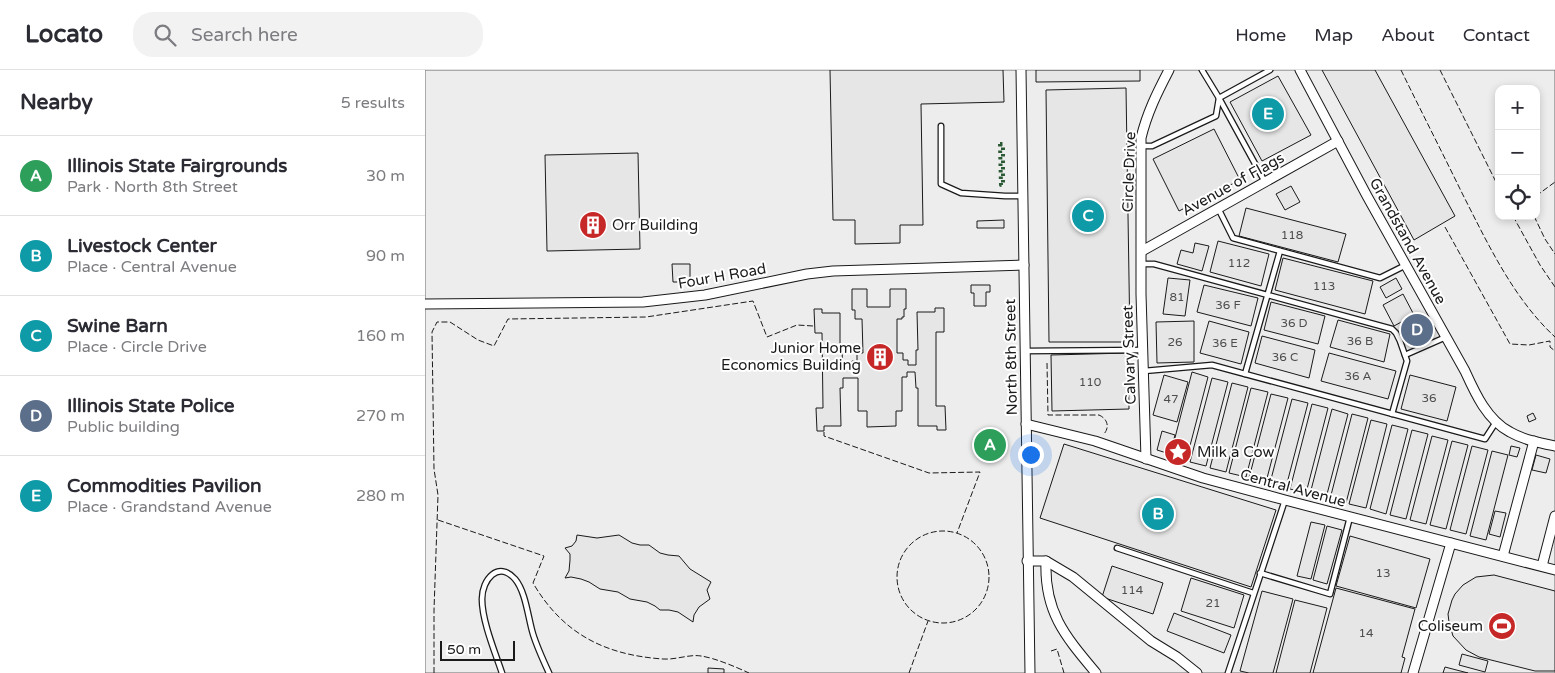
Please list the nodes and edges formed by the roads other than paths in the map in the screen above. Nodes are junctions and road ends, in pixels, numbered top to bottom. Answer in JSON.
{"nodes":[{"id":1,"x":1021,"y":70,"type":"edge"},
{"id":2,"x":1169,"y":70,"type":"edge"},
{"id":3,"x":1202,"y":70,"type":"edge"},
{"id":4,"x":1270,"y":70,"type":"edge"},
{"id":5,"x":1300,"y":70,"type":"edge"},
{"id":6,"x":1219,"y":98,"type":"junction"},
{"id":7,"x":941,"y":126,"type":"dead end"},
{"id":8,"x":1338,"y":141,"type":"junction"},
{"id":9,"x":1141,"y":146,"type":"junction"},
{"id":10,"x":1265,"y":182,"type":"junction"},
{"id":11,"x":1023,"y":196,"type":"junction"},
{"id":12,"x":1218,"y":208,"type":"junction"},
{"id":13,"x":1142,"y":251,"type":"junction"},
{"id":14,"x":1280,"y":251,"type":"junction"},
{"id":15,"x":1141,"y":264,"type":"junction"},
{"id":16,"x":1024,"y":265,"type":"junction"},
{"id":17,"x":1405,"y":265,"type":"junction"},
{"id":18,"x":1267,"y":295,"type":"junction"},
{"id":19,"x":425,"y":304,"type":"edge"},
{"id":20,"x":1446,"y":337,"type":"junction"},
{"id":21,"x":1143,"y":350,"type":"junction"},
{"id":22,"x":1025,"y":351,"type":"junction"},
{"id":23,"x":1405,"y":355,"type":"junction"},
{"id":24,"x":1144,"y":371,"type":"junction"},
{"id":25,"x":1245,"y":374,"type":"junction"},
{"id":26,"x":1392,"y":414,"type":"junction"},
{"id":27,"x":1496,"y":422,"type":"junction"},
{"id":28,"x":1026,"y":424,"type":"junction"},
{"id":29,"x":1534,"y":441,"type":"junction"},
{"id":30,"x":1555,"y":446,"type":"edge"},
{"id":31,"x":1146,"y":459,"type":"junction"},
{"id":32,"x":1285,"y":500,"type":"junction"},
{"id":33,"x":1555,"y":516,"type":"edge"},
{"id":34,"x":1350,"y":517,"type":"junction"},
{"id":35,"x":1451,"y":543,"type":"junction"},
{"id":36,"x":1117,"y":548,"type":"dead end"},
{"id":37,"x":1503,"y":556,"type":"junction"},
{"id":38,"x":1027,"y":561,"type":"junction"},
{"id":39,"x":1045,"y":561,"type":"junction"},
{"id":40,"x":1542,"y":566,"type":"junction"},
{"id":41,"x":1555,"y":570,"type":"edge"},
{"id":42,"x":1260,"y":573,"type":"junction"},
{"id":43,"x":1253,"y":593,"type":"junction"},
{"id":44,"x":502,"y":673,"type":"edge"},
{"id":45,"x":549,"y":673,"type":"edge"},
{"id":46,"x":1029,"y":673,"type":"edge"},
{"id":47,"x":1096,"y":673,"type":"edge"},
{"id":48,"x":1197,"y":673,"type":"edge"},
{"id":49,"x":1228,"y":673,"type":"edge"},
{"id":50,"x":1413,"y":673,"type":"edge"}],
"edges":[{"from":1,"to":11,"type":"street","name":"North 8th Street"},
{"from":2,"to":9,"type":"street","name":"Circle Drive"},
{"from":3,"to":6,"type":"lane"},
{"from":4,"to":6,"type":"lane"},
{"from":5,"to":8,"type":"street","name":"Grandstand Avenue"},
{"from":6,"to":9,"type":"lane"},
{"from":6,"to":10,"type":"lane"},
{"from":7,"to":11,"type":"lane"},
{"from":8,"to":10,"type":"street","name":"Avenue of Flags"},
{"from":8,"to":17,"type":"street","name":"Grandstand Avenue"},
{"from":9,"to":13,"type":"street","name":"Circle Drive"},
{"from":10,"to":12,"type":"street","name":"Avenue of Flags"},
{"from":11,"to":16,"type":"street","name":"North 8th Street"},
{"from":12,"to":13,"type":"street","name":"Avenue of Flags"},
{"from":12,"to":14,"type":"lane"},
{"from":13,"to":15,"type":"street","name":"Calvary Street"},
{"from":14,"to":17,"type":"lane"},
{"from":14,"to":18,"type":"lane"},
{"from":15,"to":18,"type":"lane"},
{"from":15,"to":21,"type":"street","name":"Calvary Street"},
{"from":16,"to":19,"type":"street","name":"Four H Road"},
{"from":16,"to":22,"type":"street","name":"North 8th Street"},
{"from":17,"to":20,"type":"street","name":"Grandstand Avenue"},
{"from":18,"to":23,"type":"lane"},
{"from":18,"to":25,"type":"lane"},
{"from":20,"to":23,"type":"lane"},
{"from":20,"to":27,"type":"street","name":"Grandstand Avenue"},
{"from":21,"to":22,"type":"lane"},
{"from":21,"to":24,"type":"street","name":"Calvary Street"},
{"from":22,"to":28,"type":"street","name":"North 8th Street"},
{"from":23,"to":26,"type":"lane"},
{"from":24,"to":25,"type":"lane"},
{"from":24,"to":31,"type":"street","name":"Calvary Street"},
{"from":25,"to":26,"type":"lane"},
{"from":26,"to":27,"type":"lane"},
{"from":27,"to":29,"type":"street"},
{"from":28,"to":31,"type":"street","name":"Central Avenue"},
{"from":28,"to":38,"type":"street","name":"North 8th Street"},
{"from":29,"to":30,"type":"street"},
{"from":29,"to":37,"type":"street"},
{"from":31,"to":32,"type":"street","name":"Central Avenue"},
{"from":32,"to":34,"type":"street","name":"Central Avenue"},
{"from":32,"to":42,"type":"lane"},
{"from":33,"to":40,"type":"street"},
{"from":34,"to":35,"type":"street","name":"Central Avenue"},
{"from":34,"to":42,"type":"lane"},
{"from":35,"to":37,"type":"street","name":"Central Avenue"},
{"from":35,"to":50,"type":"street"},
{"from":36,"to":43,"type":"lane"},
{"from":37,"to":40,"type":"street","name":"Central Avenue"},
{"from":38,"to":39,"type":"street"},
{"from":38,"to":46,"type":"street","name":"North 8th Street"},
{"from":39,"to":47,"type":"street"},
{"from":39,"to":48,"type":"street"},
{"from":40,"to":41,"type":"street","name":"Central Avenue"},
{"from":42,"to":43,"type":"lane"},
{"from":43,"to":49,"type":"lane"},
{"from":44,"to":45,"type":"lane"}]}
